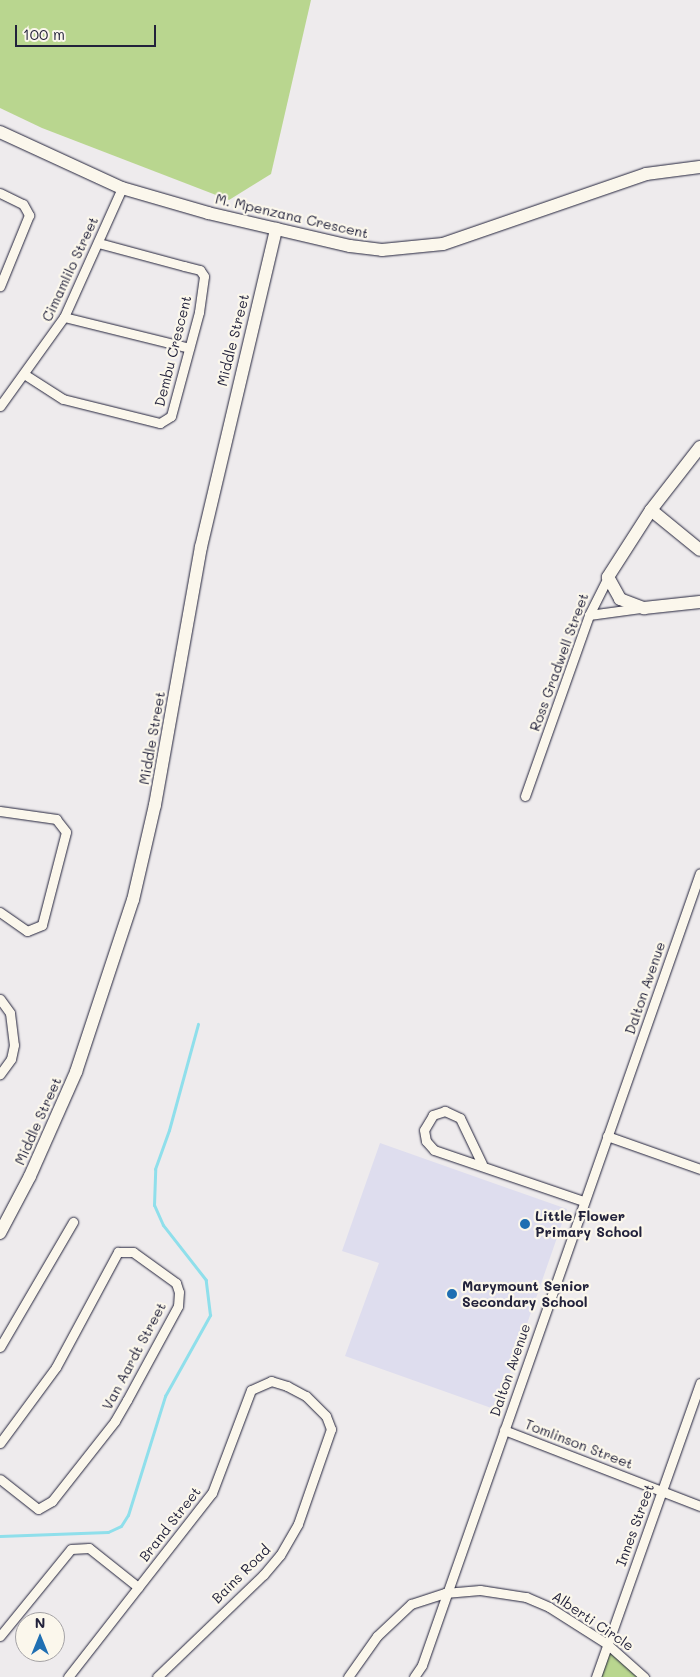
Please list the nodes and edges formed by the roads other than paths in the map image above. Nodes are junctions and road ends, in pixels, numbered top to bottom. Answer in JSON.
{"nodes":[{"id":1,"x":0,"y":132,"type":"edge"},
{"id":2,"x":700,"y":167,"type":"edge"},
{"id":3,"x":122,"y":188,"type":"junction"},
{"id":4,"x":0,"y":193,"type":"edge"},
{"id":5,"x":276,"y":229,"type":"junction"},
{"id":6,"x":98,"y":243,"type":"junction"},
{"id":7,"x":0,"y":286,"type":"edge"},
{"id":8,"x":64,"y":317,"type":"junction"},
{"id":9,"x":189,"y":348,"type":"junction"},
{"id":10,"x":24,"y":374,"type":"junction"},
{"id":11,"x":0,"y":406,"type":"edge"},
{"id":12,"x":700,"y":446,"type":"edge"},
{"id":13,"x":651,"y":510,"type":"junction"},
{"id":14,"x":700,"y":550,"type":"edge"},
{"id":15,"x":608,"y":577,"type":"junction"},
{"id":16,"x":700,"y":602,"type":"edge"},
{"id":17,"x":644,"y":608,"type":"junction"},
{"id":18,"x":589,"y":614,"type":"junction"},
{"id":19,"x":525,"y":796,"type":"dead end"},
{"id":20,"x":0,"y":811,"type":"edge"},
{"id":21,"x":700,"y":873,"type":"edge"},
{"id":22,"x":0,"y":912,"type":"edge"},
{"id":23,"x":0,"y":999,"type":"edge"},
{"id":24,"x":0,"y":1074,"type":"edge"},
{"id":25,"x":607,"y":1136,"type":"junction"},
{"id":26,"x":482,"y":1164,"type":"junction"},
{"id":27,"x":700,"y":1169,"type":"edge"},
{"id":28,"x":583,"y":1201,"type":"junction"},
{"id":29,"x":73,"y":1222,"type":"dead end"},
{"id":30,"x":0,"y":1233,"type":"edge"},
{"id":31,"x":0,"y":1346,"type":"edge"},
{"id":32,"x":271,"y":1381,"type":"joint"},
{"id":33,"x":700,"y":1382,"type":"edge"},
{"id":34,"x":504,"y":1430,"type":"junction"},
{"id":35,"x":0,"y":1443,"type":"edge"},
{"id":36,"x":0,"y":1479,"type":"edge"},
{"id":37,"x":662,"y":1491,"type":"junction"},
{"id":38,"x":700,"y":1506,"type":"edge"},
{"id":39,"x":138,"y":1587,"type":"junction"},
{"id":40,"x":445,"y":1593,"type":"junction"},
{"id":41,"x":0,"y":1636,"type":"edge"},
{"id":42,"x":607,"y":1644,"type":"junction"},
{"id":43,"x":68,"y":1677,"type":"edge"},
{"id":44,"x":157,"y":1677,"type":"edge"},
{"id":45,"x":348,"y":1677,"type":"edge"},
{"id":46,"x":414,"y":1677,"type":"edge"},
{"id":47,"x":596,"y":1677,"type":"edge"},
{"id":48,"x":644,"y":1677,"type":"edge"}],
"edges":[{"from":1,"to":3,"type":"main road","name":"M. Mpenzana Crescent"},
{"from":2,"to":5,"type":"main road","name":"M. Mpenzana Crescent"},
{"from":3,"to":5,"type":"main road","name":"M. Mpenzana Crescent"},
{"from":3,"to":6,"type":"street","name":"Cimamlilo Street"},
{"from":4,"to":7,"type":"street"},
{"from":5,"to":30,"type":"main road","name":"Middle Street"},
{"from":6,"to":8,"type":"street","name":"Cimamlilo Street"},
{"from":6,"to":9,"type":"street","name":"Dembu Crescent"},
{"from":8,"to":9,"type":"street"},
{"from":8,"to":10,"type":"street","name":"Cimamlilo Street"},
{"from":9,"to":10,"type":"street","name":"Dembu Crescent"},
{"from":10,"to":11,"type":"street","name":"Cimamlilo Street"},
{"from":12,"to":13,"type":"main road","name":"Ross Gradwell Street"},
{"from":13,"to":14,"type":"main road"},
{"from":13,"to":15,"type":"main road","name":"Ross Gradwell Street"},
{"from":15,"to":17,"type":"main road"},
{"from":15,"to":18,"type":"street","name":"Ross Gradwell Street"},
{"from":16,"to":17,"type":"main road"},
{"from":17,"to":18,"type":"street"},
{"from":18,"to":19,"type":"street","name":"Ross Gradwell Street"},
{"from":20,"to":22,"type":"street"},
{"from":21,"to":25,"type":"street","name":"Dalton Avenue"},
{"from":23,"to":24,"type":"street"},
{"from":25,"to":27,"type":"street"},
{"from":25,"to":28,"type":"street","name":"Dalton Avenue"},
{"from":26,"to":26,"type":"street"},
{"from":26,"to":28,"type":"street"},
{"from":28,"to":34,"type":"street","name":"Dalton Avenue"},
{"from":29,"to":31,"type":"street"},
{"from":32,"to":39,"type":"street","name":"Brand Street"},
{"from":32,"to":44,"type":"street","name":"Bains Road"},
{"from":33,"to":37,"type":"street","name":"Innes Street"},
{"from":34,"to":37,"type":"street","name":"Tomlinson Street"},
{"from":34,"to":40,"type":"street","name":"Dalton Avenue"},
{"from":35,"to":36,"type":"street","name":"Van Aardt Street"},
{"from":37,"to":38,"type":"street","name":"Tomlinson Street"},
{"from":37,"to":42,"type":"street","name":"Innes Street"},
{"from":39,"to":41,"type":"street"},
{"from":39,"to":43,"type":"street","name":"Brand Street"},
{"from":40,"to":42,"type":"street","name":"Alberti Circle"},
{"from":40,"to":45,"type":"street","name":"Alberti Circle"},
{"from":40,"to":46,"type":"street","name":"Dalton Avenue"},
{"from":42,"to":47,"type":"street","name":"Innes Street"},
{"from":42,"to":48,"type":"street","name":"Alberti Circle"}]}
